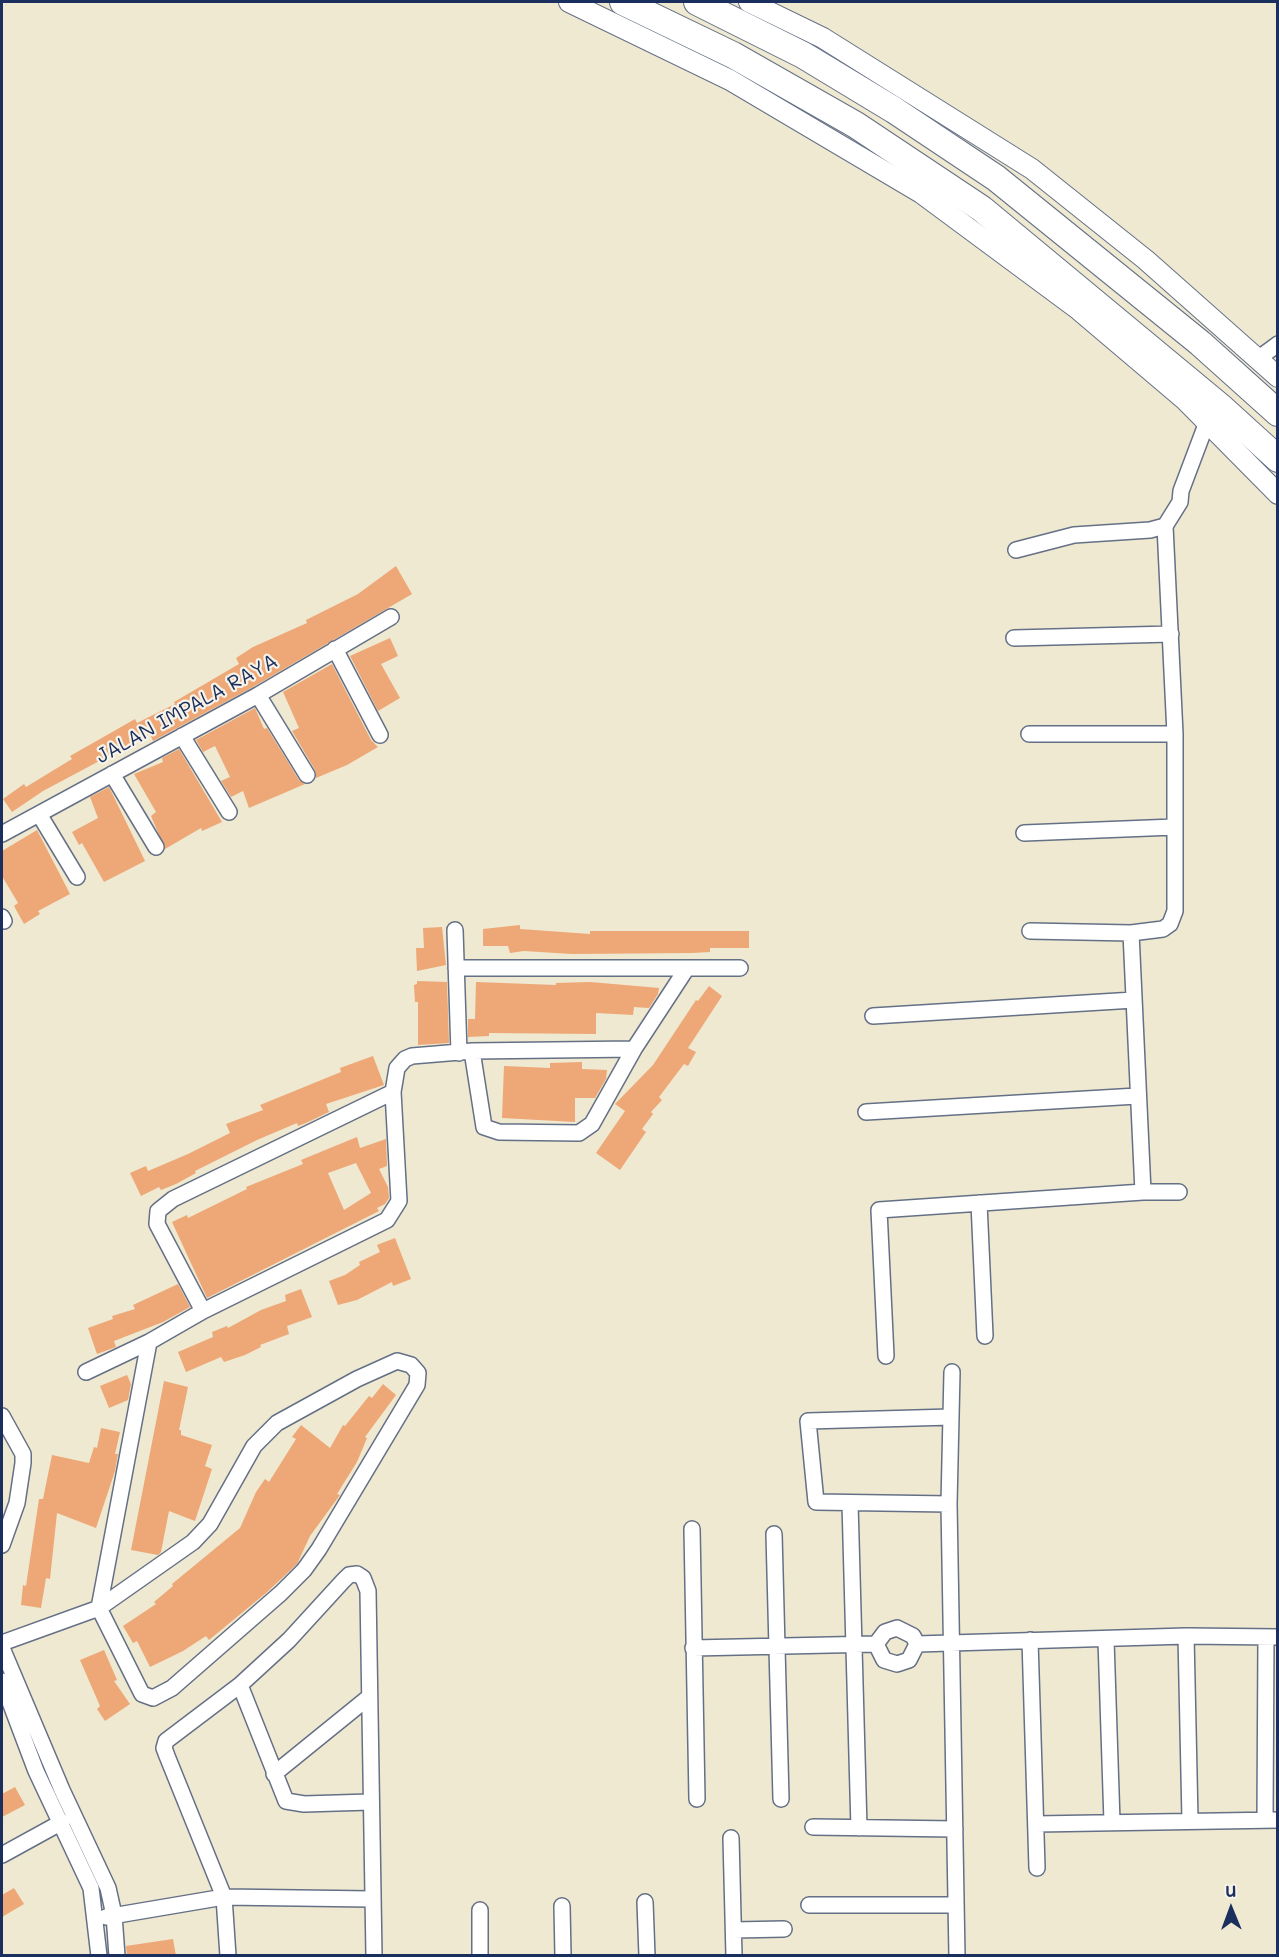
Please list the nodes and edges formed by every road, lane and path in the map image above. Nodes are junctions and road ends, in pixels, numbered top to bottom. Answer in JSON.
{"nodes":[{"id":1,"x":568,"y":2,"type":"edge"},
{"id":2,"x":623,"y":2,"type":"edge"},
{"id":3,"x":697,"y":2,"type":"edge"},
{"id":4,"x":750,"y":2,"type":"edge"},
{"id":5,"x":1278,"y":344,"type":"edge"},
{"id":6,"x":1258,"y":358,"type":"junction"},
{"id":7,"x":1278,"y":377,"type":"edge"},
{"id":8,"x":1278,"y":413,"type":"edge"},
{"id":9,"x":1207,"y":422,"type":"junction"},
{"id":10,"x":1278,"y":459,"type":"edge"},
{"id":11,"x":1278,"y":494,"type":"edge"},
{"id":12,"x":1166,"y":526,"type":"junction"},
{"id":13,"x":1016,"y":550,"type":"dead end"},
{"id":14,"x":391,"y":617,"type":"dead end"},
{"id":15,"x":1171,"y":634,"type":"junction"},
{"id":16,"x":1014,"y":638,"type":"dead end"},
{"id":17,"x":335,"y":649,"type":"junction"},
{"id":18,"x":258,"y":695,"type":"junction"},
{"id":19,"x":1029,"y":734,"type":"dead end"},
{"id":20,"x":1175,"y":734,"type":"junction"},
{"id":21,"x":380,"y":735,"type":"dead end"},
{"id":22,"x":182,"y":736,"type":"junction"},
{"id":23,"x":112,"y":774,"type":"junction"},
{"id":24,"x":307,"y":775,"type":"dead end"},
{"id":25,"x":229,"y":812,"type":"dead end"},
{"id":26,"x":39,"y":814,"type":"junction"},
{"id":27,"x":1174,"y":827,"type":"junction"},
{"id":28,"x":1024,"y":833,"type":"dead end"},
{"id":29,"x":2,"y":834,"type":"edge"},
{"id":30,"x":156,"y":847,"type":"dead end"},
{"id":31,"x":77,"y":877,"type":"dead end"},
{"id":32,"x":455,"y":930,"type":"dead end"},
{"id":33,"x":1030,"y":932,"type":"dead end"},
{"id":34,"x":1131,"y":933,"type":"junction"},
{"id":35,"x":456,"y":968,"type":"junction"},
{"id":36,"x":687,"y":968,"type":"junction"},
{"id":37,"x":740,"y":968,"type":"dead end"},
{"id":38,"x":1134,"y":1000,"type":"junction"},
{"id":39,"x":873,"y":1016,"type":"dead end"},
{"id":40,"x":634,"y":1049,"type":"junction"},
{"id":41,"x":465,"y":1052,"type":"junction"},
{"id":42,"x":393,"y":1092,"type":"junction"},
{"id":43,"x":1137,"y":1096,"type":"junction"},
{"id":44,"x":866,"y":1112,"type":"dead end"},
{"id":45,"x":1143,"y":1192,"type":"junction"},
{"id":46,"x":1179,"y":1192,"type":"dead end"},
{"id":47,"x":980,"y":1203,"type":"junction"},
{"id":48,"x":203,"y":1311,"type":"junction"},
{"id":49,"x":986,"y":1336,"type":"dead end"},
{"id":50,"x":149,"y":1342,"type":"junction"},
{"id":51,"x":886,"y":1356,"type":"dead end"},
{"id":52,"x":86,"y":1372,"type":"dead end"},
{"id":53,"x":952,"y":1372,"type":"dead end"},
{"id":54,"x":2,"y":1416,"type":"edge"},
{"id":55,"x":951,"y":1417,"type":"junction"},
{"id":56,"x":850,"y":1503,"type":"junction"},
{"id":57,"x":949,"y":1504,"type":"junction"},
{"id":58,"x":692,"y":1529,"type":"dead end"},
{"id":59,"x":774,"y":1534,"type":"dead end"},
{"id":60,"x":2,"y":1546,"type":"edge"},
{"id":61,"x":99,"y":1608,"type":"junction"},
{"id":62,"x":1186,"y":1636,"type":"junction"},
{"id":63,"x":1272,"y":1637,"type":"edge"},
{"id":64,"x":1030,"y":1640,"type":"junction"},
{"id":65,"x":1106,"y":1640,"type":"junction"},
{"id":66,"x":951,"y":1642,"type":"junction"},
{"id":67,"x":2,"y":1643,"type":"edge"},
{"id":68,"x":856,"y":1644,"type":"junction"},
{"id":69,"x":876,"y":1644,"type":"junction"},
{"id":70,"x":916,"y":1644,"type":"junction"},
{"id":71,"x":776,"y":1645,"type":"junction"},
{"id":72,"x":2,"y":1648,"type":"edge"},
{"id":73,"x":693,"y":1648,"type":"junction"},
{"id":74,"x":2,"y":1681,"type":"edge"},
{"id":75,"x":240,"y":1685,"type":"junction"},
{"id":76,"x":369,"y":1697,"type":"junction"},
{"id":77,"x":51,"y":1764,"type":"junction"},
{"id":78,"x":36,"y":1771,"type":"junction"},
{"id":79,"x":274,"y":1774,"type":"junction"},
{"id":80,"x":697,"y":1799,"type":"dead end"},
{"id":81,"x":781,"y":1799,"type":"dead end"},
{"id":82,"x":370,"y":1802,"type":"junction"},
{"id":83,"x":1191,"y":1820,"type":"junction"},
{"id":84,"x":1271,"y":1820,"type":"edge"},
{"id":85,"x":62,"y":1822,"type":"junction"},
{"id":86,"x":1112,"y":1822,"type":"junction"},
{"id":87,"x":1036,"y":1824,"type":"junction"},
{"id":88,"x":813,"y":1827,"type":"dead end"},
{"id":89,"x":860,"y":1828,"type":"junction"},
{"id":90,"x":955,"y":1829,"type":"junction"},
{"id":91,"x":731,"y":1838,"type":"dead end"},
{"id":92,"x":2,"y":1855,"type":"edge"},
{"id":93,"x":1037,"y":1868,"type":"dead end"},
{"id":94,"x":224,"y":1897,"type":"junction"},
{"id":95,"x":371,"y":1899,"type":"junction"},
{"id":96,"x":645,"y":1902,"type":"dead end"},
{"id":97,"x":809,"y":1905,"type":"dead end"},
{"id":98,"x":956,"y":1905,"type":"junction"},
{"id":99,"x":562,"y":1906,"type":"dead end"},
{"id":100,"x":480,"y":1910,"type":"dead end"},
{"id":101,"x":114,"y":1915,"type":"junction"},
{"id":102,"x":97,"y":1919,"type":"junction"},
{"id":103,"x":784,"y":1929,"type":"dead end"},
{"id":104,"x":734,"y":1930,"type":"junction"},
{"id":105,"x":99,"y":1956,"type":"edge"},
{"id":106,"x":117,"y":1956,"type":"edge"},
{"id":107,"x":228,"y":1956,"type":"edge"},
{"id":108,"x":374,"y":1956,"type":"edge"},
{"id":109,"x":480,"y":1956,"type":"edge"},
{"id":110,"x":563,"y":1956,"type":"edge"},
{"id":111,"x":647,"y":1956,"type":"edge"},
{"id":112,"x":734,"y":1956,"type":"edge"},
{"id":113,"x":957,"y":1956,"type":"edge"}],
"edges":[{"from":1,"to":9,"type":"street"},
{"from":2,"to":10,"type":"highway"},
{"from":3,"to":8,"type":"highway"},
{"from":4,"to":6,"type":"street"},
{"from":5,"to":6,"type":"street"},
{"from":6,"to":7,"type":"street"},
{"from":9,"to":11,"type":"street"},
{"from":9,"to":12,"type":"street"},
{"from":12,"to":13,"type":"street"},
{"from":12,"to":15,"type":"street"},
{"from":14,"to":17,"type":"street","name":"JALAN IMPALA RAYA"},
{"from":15,"to":16,"type":"street"},
{"from":15,"to":20,"type":"street"},
{"from":17,"to":18,"type":"street","name":"JALAN IMPALA RAYA"},
{"from":17,"to":21,"type":"street"},
{"from":18,"to":22,"type":"street","name":"JALAN IMPALA RAYA"},
{"from":18,"to":24,"type":"street"},
{"from":19,"to":20,"type":"street"},
{"from":20,"to":27,"type":"street"},
{"from":22,"to":23,"type":"street","name":"JALAN IMPALA RAYA"},
{"from":22,"to":25,"type":"street"},
{"from":23,"to":26,"type":"street","name":"JALAN IMPALA RAYA"},
{"from":23,"to":30,"type":"street"},
{"from":26,"to":29,"type":"street","name":"JALAN IMPALA RAYA"},
{"from":26,"to":31,"type":"street"},
{"from":27,"to":28,"type":"street"},
{"from":27,"to":34,"type":"street"},
{"from":32,"to":35,"type":"street"},
{"from":33,"to":34,"type":"street"},
{"from":34,"to":38,"type":"street"},
{"from":35,"to":36,"type":"street"},
{"from":35,"to":41,"type":"street"},
{"from":36,"to":37,"type":"street"},
{"from":36,"to":40,"type":"street"},
{"from":38,"to":39,"type":"street"},
{"from":38,"to":43,"type":"street"},
{"from":40,"to":41,"type":"street"},
{"from":40,"to":41,"type":"street"},
{"from":41,"to":42,"type":"street"},
{"from":42,"to":48,"type":"street"},
{"from":42,"to":48,"type":"street"},
{"from":43,"to":44,"type":"street"},
{"from":43,"to":45,"type":"street"},
{"from":45,"to":46,"type":"street"},
{"from":45,"to":47,"type":"street"},
{"from":47,"to":49,"type":"street"},
{"from":47,"to":51,"type":"street"},
{"from":48,"to":50,"type":"street"},
{"from":50,"to":52,"type":"street"},
{"from":50,"to":61,"type":"street"},
{"from":53,"to":55,"type":"street"},
{"from":54,"to":60,"type":"street"},
{"from":55,"to":56,"type":"street"},
{"from":55,"to":57,"type":"street"},
{"from":56,"to":57,"type":"street"},
{"from":56,"to":68,"type":"street"},
{"from":57,"to":66,"type":"street"},
{"from":58,"to":73,"type":"street"},
{"from":59,"to":71,"type":"street"},
{"from":61,"to":61,"type":"street"},
{"from":61,"to":67,"type":"street"},
{"from":62,"to":63,"type":"street"},
{"from":62,"to":65,"type":"street"},
{"from":62,"to":83,"type":"street"},
{"from":63,"to":84,"type":"street"},
{"from":64,"to":65,"type":"street"},
{"from":64,"to":66,"type":"street"},
{"from":64,"to":87,"type":"street"},
{"from":65,"to":86,"type":"street"},
{"from":66,"to":70,"type":"street"},
{"from":66,"to":90,"type":"street"},
{"from":68,"to":69,"type":"street"},
{"from":68,"to":71,"type":"street"},
{"from":68,"to":89,"type":"street"},
{"from":69,"to":70,"type":"street"},
{"from":69,"to":70,"type":"street"},
{"from":71,"to":73,"type":"street"},
{"from":71,"to":81,"type":"street"},
{"from":72,"to":77,"type":"street"},
{"from":73,"to":80,"type":"street"},
{"from":74,"to":78,"type":"street"},
{"from":75,"to":76,"type":"street"},
{"from":75,"to":79,"type":"street"},
{"from":75,"to":94,"type":"street"},
{"from":76,"to":79,"type":"street"},
{"from":76,"to":82,"type":"street"},
{"from":77,"to":78,"type":"street"},
{"from":77,"to":101,"type":"street"},
{"from":78,"to":85,"type":"street"},
{"from":79,"to":82,"type":"street"},
{"from":82,"to":95,"type":"street"},
{"from":83,"to":84,"type":"street"},
{"from":83,"to":86,"type":"street"},
{"from":85,"to":92,"type":"street"},
{"from":85,"to":102,"type":"street"},
{"from":86,"to":87,"type":"street"},
{"from":87,"to":93,"type":"street"},
{"from":88,"to":89,"type":"street"},
{"from":89,"to":90,"type":"street"},
{"from":90,"to":98,"type":"street"},
{"from":91,"to":104,"type":"street"},
{"from":94,"to":95,"type":"street"},
{"from":94,"to":101,"type":"street"},
{"from":94,"to":107,"type":"street"},
{"from":95,"to":108,"type":"street"},
{"from":96,"to":111,"type":"street"},
{"from":97,"to":98,"type":"street"},
{"from":98,"to":113,"type":"street"},
{"from":99,"to":110,"type":"street"},
{"from":100,"to":109,"type":"street"},
{"from":101,"to":102,"type":"street"},
{"from":101,"to":106,"type":"street"},
{"from":102,"to":105,"type":"street"},
{"from":103,"to":104,"type":"street"},
{"from":104,"to":112,"type":"street"}]}
